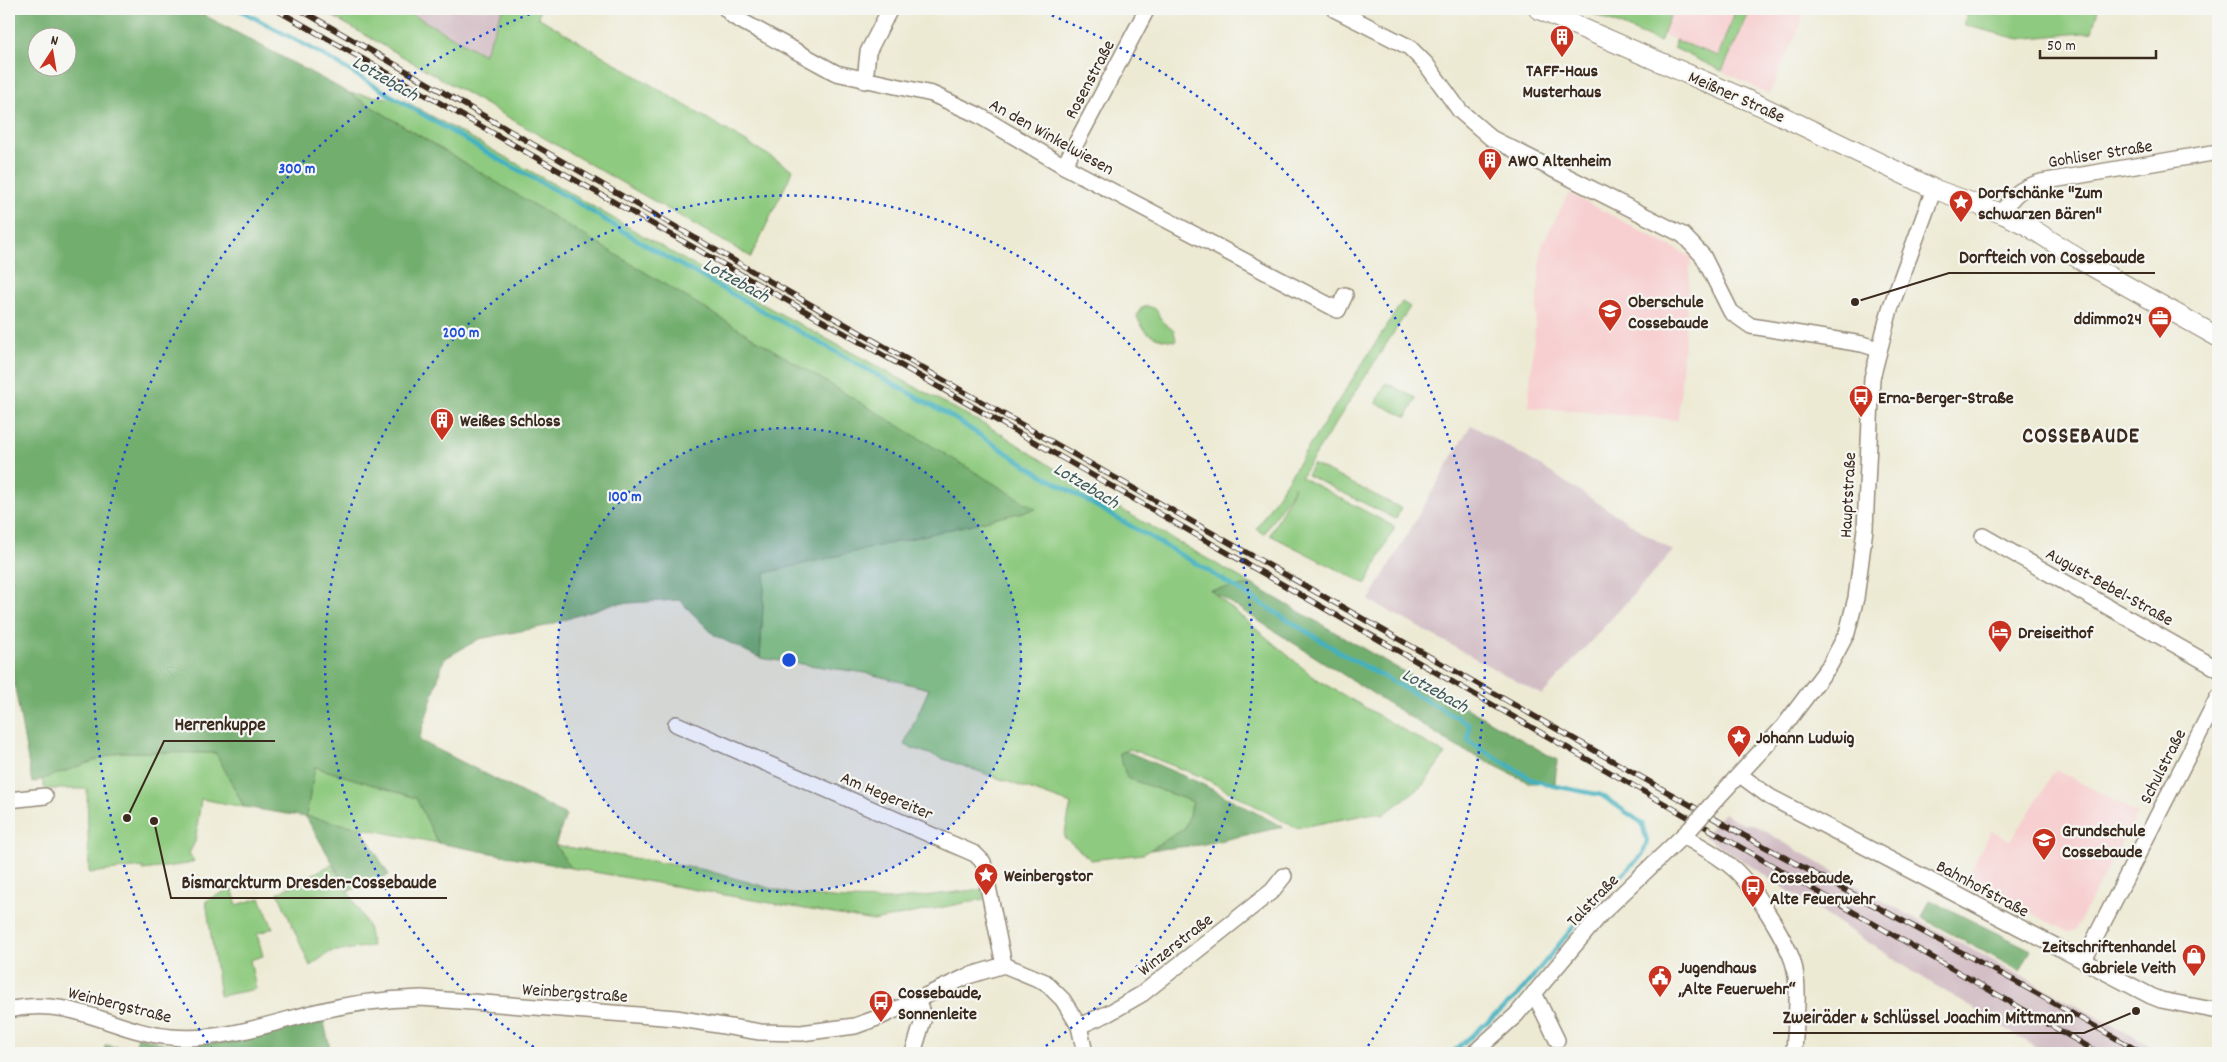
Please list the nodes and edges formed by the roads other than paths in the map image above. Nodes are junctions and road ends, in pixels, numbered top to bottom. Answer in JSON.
{"nodes":[{"id":1,"x":726,"y":9,"type":"edge"},
{"id":2,"x":890,"y":9,"type":"edge"},
{"id":3,"x":1147,"y":9,"type":"edge"},
{"id":4,"x":1334,"y":9,"type":"edge"},
{"id":5,"x":1538,"y":9,"type":"edge"},
{"id":6,"x":865,"y":80,"type":"junction"},
{"id":7,"x":2218,"y":152,"type":"edge"},
{"id":8,"x":1064,"y":166,"type":"junction"},
{"id":9,"x":1934,"y":189,"type":"junction"},
{"id":10,"x":2003,"y":214,"type":"junction"},
{"id":11,"x":1345,"y":295,"type":"dead end"},
{"id":12,"x":2218,"y":337,"type":"edge"},
{"id":13,"x":1878,"y":349,"type":"junction"},
{"id":14,"x":1983,"y":536,"type":"dead end"},
{"id":15,"x":2218,"y":669,"type":"edge"},
{"id":16,"x":2218,"y":697,"type":"edge"},
{"id":17,"x":676,"y":724,"type":"dead end"},
{"id":18,"x":1740,"y":775,"type":"junction"},
{"id":19,"x":45,"y":796,"type":"dead end"},
{"id":20,"x":9,"y":800,"type":"edge"},
{"id":21,"x":1687,"y":832,"type":"junction"},
{"id":22,"x":1284,"y":876,"type":"dead end"},
{"id":23,"x":2084,"y":960,"type":"junction"},
{"id":24,"x":1004,"y":965,"type":"junction"},
{"id":25,"x":1534,"y":993,"type":"junction"},
{"id":26,"x":917,"y":1000,"type":"junction"},
{"id":27,"x":9,"y":1010,"type":"edge"},
{"id":28,"x":2218,"y":1011,"type":"edge"},
{"id":29,"x":1079,"y":1026,"type":"junction"},
{"id":30,"x":1557,"y":1040,"type":"dead end"},
{"id":31,"x":913,"y":1053,"type":"edge"},
{"id":32,"x":1086,"y":1053,"type":"edge"},
{"id":33,"x":1474,"y":1053,"type":"edge"},
{"id":34,"x":1794,"y":1053,"type":"edge"}],
"edges":[{"from":1,"to":6,"type":"street","name":"An den Winkelwiesen"},
{"from":2,"to":6,"type":"street"},
{"from":3,"to":8,"type":"street","name":"Rosenstraße"},
{"from":4,"to":13,"type":"street"},
{"from":5,"to":9,"type":"main road","name":"Meißner Straße"},
{"from":6,"to":8,"type":"street","name":"An den Winkelwiesen"},
{"from":7,"to":10,"type":"street","name":"Gohliser Straße"},
{"from":8,"to":11,"type":"street","name":"An den Winkelwiesen"},
{"from":9,"to":10,"type":"main road","name":"Meißner Straße"},
{"from":9,"to":13,"type":"street","name":"Hauptstraße"},
{"from":10,"to":12,"type":"main road","name":"Meißner Straße"},
{"from":13,"to":18,"type":"street","name":"Hauptstraße"},
{"from":14,"to":15,"type":"street","name":"August-Bebel-Straße"},
{"from":16,"to":23,"type":"street","name":"Schulstraße"},
{"from":17,"to":24,"type":"street","name":"Am Hegereiter"},
{"from":18,"to":21,"type":"street","name":"Talstraße","bridge":true},
{"from":18,"to":23,"type":"street","name":"Bahnhofstraße"},
{"from":19,"to":20,"type":"street"},
{"from":21,"to":25,"type":"street","name":"Talstraße"},
{"from":21,"to":34,"type":"street"},
{"from":22,"to":29,"type":"street","name":"Winzerstraße"},
{"from":23,"to":28,"type":"street","name":"Bahnhofstraße"},
{"from":24,"to":26,"type":"street","name":"Weinbergstraße"},
{"from":24,"to":29,"type":"street"},
{"from":25,"to":30,"type":"street"},
{"from":25,"to":33,"type":"street","name":"Talstraße"},
{"from":26,"to":27,"type":"street","name":"Weinbergstraße"},
{"from":26,"to":31,"type":"street"},
{"from":29,"to":32,"type":"street"}]}
